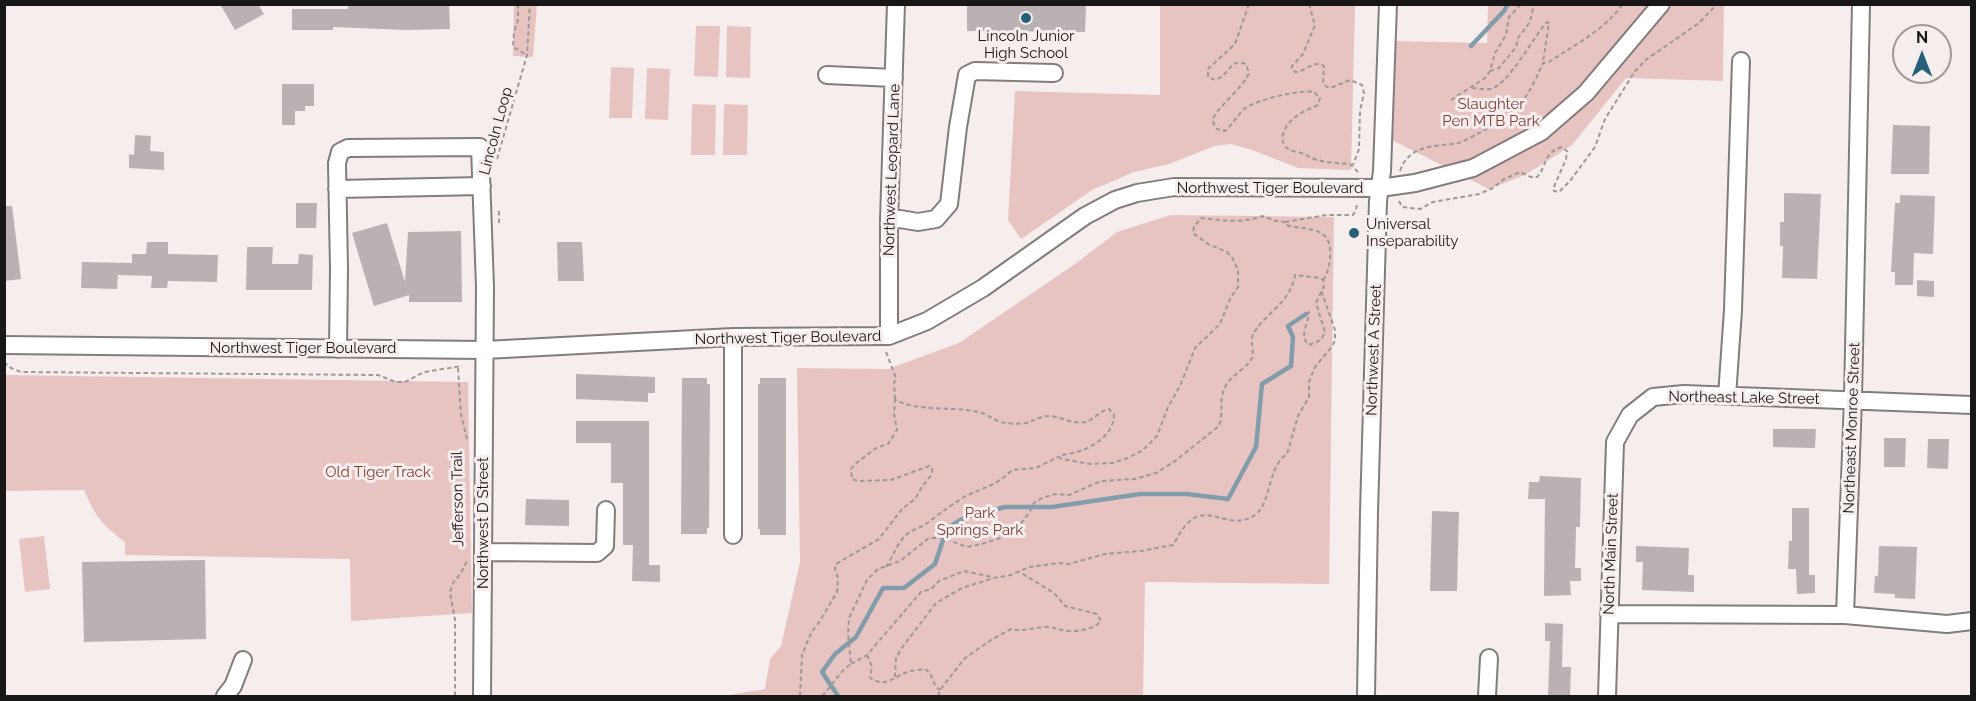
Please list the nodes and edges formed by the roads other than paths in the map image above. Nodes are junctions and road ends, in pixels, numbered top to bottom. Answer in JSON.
{"nodes":[{"id":1,"x":896,"y":4,"type":"edge"},
{"id":2,"x":1388,"y":4,"type":"edge"},
{"id":3,"x":1661,"y":4,"type":"edge"},
{"id":4,"x":1861,"y":4,"type":"edge"},
{"id":5,"x":1741,"y":61,"type":"dead end"},
{"id":6,"x":1054,"y":73,"type":"dead end"},
{"id":7,"x":827,"y":75,"type":"dead end"},
{"id":8,"x":894,"y":78,"type":"junction"},
{"id":9,"x":482,"y":186,"type":"junction"},
{"id":10,"x":1380,"y":188,"type":"junction"},
{"id":11,"x":337,"y":189,"type":"junction"},
{"id":12,"x":889,"y":220,"type":"junction"},
{"id":13,"x":733,"y":337,"type":"junction"},
{"id":14,"x":887,"y":343,"type":"junction"},
{"id":15,"x":4,"y":345,"type":"edge"},
{"id":16,"x":339,"y":349,"type":"junction"},
{"id":17,"x":484,"y":350,"type":"junction"},
{"id":18,"x":1727,"y":396,"type":"junction"},
{"id":19,"x":1853,"y":399,"type":"junction"},
{"id":20,"x":1971,"y":405,"type":"edge"},
{"id":21,"x":1630,"y":415,"type":"joint"},
{"id":22,"x":606,"y":510,"type":"dead end"},
{"id":23,"x":733,"y":535,"type":"dead end"},
{"id":24,"x":476,"y":556,"type":"junction"},
{"id":25,"x":1610,"y":614,"type":"junction"},
{"id":26,"x":1845,"y":615,"type":"junction"},
{"id":27,"x":1971,"y":621,"type":"edge"},
{"id":28,"x":1488,"y":658,"type":"dead end"},
{"id":29,"x":243,"y":660,"type":"dead end"},
{"id":30,"x":225,"y":696,"type":"edge"},
{"id":31,"x":482,"y":696,"type":"edge"},
{"id":32,"x":1366,"y":696,"type":"edge"},
{"id":33,"x":1487,"y":696,"type":"edge"},
{"id":34,"x":1607,"y":696,"type":"edge"}],
"edges":[{"from":1,"to":8,"type":"street","name":"Northwest Leopard Lane"},
{"from":2,"to":10,"type":"street","name":"Northwest A Street"},
{"from":3,"to":10,"type":"street","name":"Northwest Tiger Boulevard"},
{"from":4,"to":19,"type":"street","name":"Northeast Monroe Street"},
{"from":5,"to":18,"type":"street"},
{"from":6,"to":12,"type":"street"},
{"from":7,"to":8,"type":"street"},
{"from":8,"to":12,"type":"street","name":"Northwest Leopard Lane"},
{"from":9,"to":11,"type":"street"},
{"from":9,"to":11,"type":"street","name":"Northwest D Street"},
{"from":9,"to":17,"type":"street","name":"Northwest D Street"},
{"from":10,"to":14,"type":"street","name":"Northwest Tiger Boulevard"},
{"from":10,"to":32,"type":"street","name":"Northwest A Street"},
{"from":11,"to":16,"type":"street"},
{"from":12,"to":14,"type":"street","name":"Northwest Leopard Lane"},
{"from":13,"to":14,"type":"street","name":"Northwest Tiger Boulevard"},
{"from":13,"to":17,"type":"street","name":"Northwest Tiger Boulevard"},
{"from":13,"to":23,"type":"street"},
{"from":15,"to":16,"type":"street","name":"Northwest Tiger Boulevard"},
{"from":16,"to":17,"type":"street","name":"Northwest Tiger Boulevard"},
{"from":17,"to":24,"type":"street","name":"Northwest D Street"},
{"from":18,"to":19,"type":"street","name":"Northeast Lake Street"},
{"from":18,"to":21,"type":"street","name":"Northeast Lake Street"},
{"from":19,"to":20,"type":"street","name":"Northeast Lake Street"},
{"from":19,"to":26,"type":"street","name":"Northeast Monroe Street"},
{"from":21,"to":25,"type":"street","name":"North Main Street"},
{"from":22,"to":24,"type":"street"},
{"from":24,"to":31,"type":"street","name":"Northwest D Street"},
{"from":25,"to":26,"type":"street"},
{"from":25,"to":34,"type":"street","name":"North Main Street"},
{"from":26,"to":27,"type":"street"},
{"from":28,"to":33,"type":"street"},
{"from":29,"to":30,"type":"street"}]}
